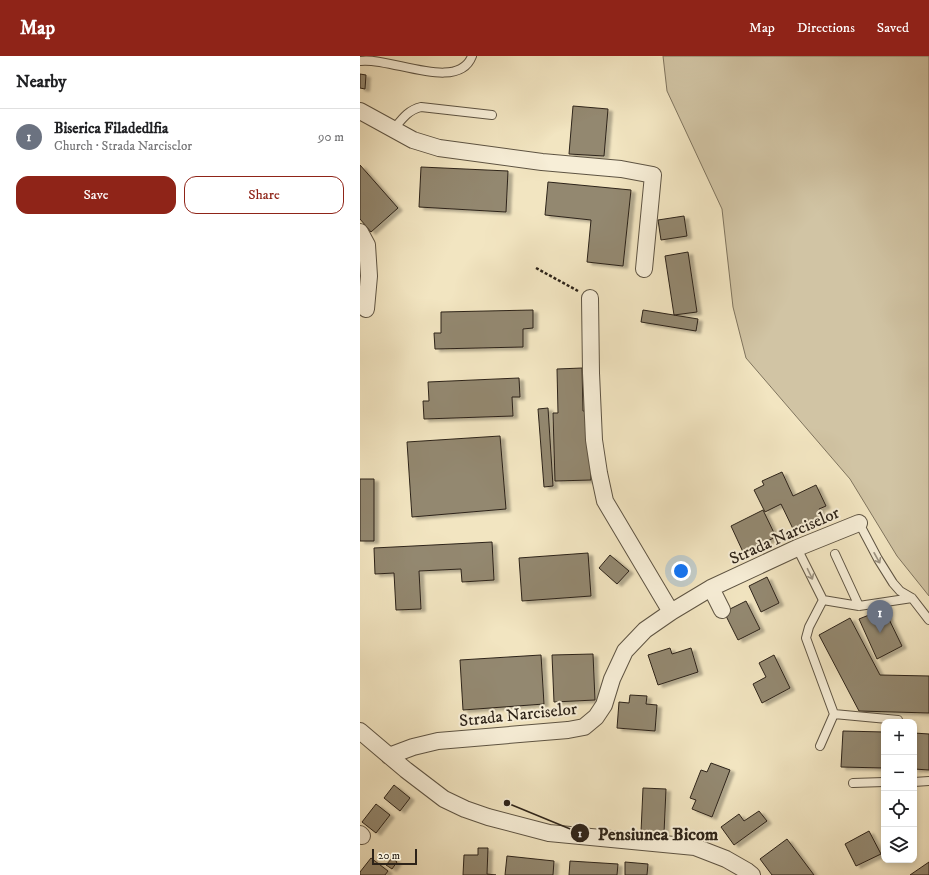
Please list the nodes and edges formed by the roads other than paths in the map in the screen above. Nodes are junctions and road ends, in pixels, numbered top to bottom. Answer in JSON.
{"nodes":[{"id":1,"x":472,"y":56,"type":"edge"},
{"id":2,"x":360,"y":61,"type":"edge"},
{"id":3,"x":360,"y":111,"type":"edge"},
{"id":4,"x":492,"y":115,"type":"dead end"},
{"id":5,"x":394,"y":130,"type":"junction"},
{"id":6,"x":360,"y":232,"type":"edge"},
{"id":7,"x":644,"y":269,"type":"dead end"},
{"id":8,"x":590,"y":298,"type":"road end"},
{"id":9,"x":366,"y":309,"type":"dead end"},
{"id":10,"x":859,"y":523,"type":"joint"},
{"id":11,"x":797,"y":548,"type":"junction"},
{"id":12,"x":835,"y":554,"type":"dead end"},
{"id":13,"x":711,"y":588,"type":"junction"},
{"id":14,"x":912,"y":598,"type":"junction"},
{"id":15,"x":823,"y":600,"type":"junction"},
{"id":16,"x":859,"y":606,"type":"junction"},
{"id":17,"x":722,"y":610,"type":"dead end"},
{"id":18,"x":671,"y":612,"type":"junction"},
{"id":19,"x":929,"y":620,"type":"edge"},
{"id":20,"x":834,"y":714,"type":"junction"},
{"id":21,"x":887,"y":719,"type":"edge"},
{"id":22,"x":360,"y":732,"type":"edge"},
{"id":23,"x":820,"y":746,"type":"dead end"},
{"id":24,"x":390,"y":756,"type":"junction"},
{"id":25,"x":929,"y":781,"type":"edge"},
{"id":26,"x":881,"y":782,"type":"edge"},
{"id":27,"x":917,"y":782,"type":"edge"},
{"id":28,"x":854,"y":783,"type":"dead end"},
{"id":29,"x":752,"y":875,"type":"edge"}],
"edges":[{"from":1,"to":2,"type":"lane"},
{"from":3,"to":5,"type":"street"},
{"from":4,"to":5,"type":"lane"},
{"from":5,"to":7,"type":"street"},
{"from":6,"to":9,"type":"street"},
{"from":8,"to":18,"type":"street"},
{"from":10,"to":11,"type":"street","name":"Strada Narciselor"},
{"from":10,"to":14,"type":"lane","one_way":true},
{"from":11,"to":13,"type":"street","name":"Strada Narciselor"},
{"from":11,"to":15,"type":"lane","one_way":true},
{"from":12,"to":16,"type":"lane"},
{"from":13,"to":17,"type":"street"},
{"from":13,"to":18,"type":"street","name":"Strada Narciselor"},
{"from":14,"to":16,"type":"lane"},
{"from":14,"to":19,"type":"lane"},
{"from":15,"to":16,"type":"lane"},
{"from":15,"to":20,"type":"lane"},
{"from":18,"to":24,"type":"street","name":"Strada Narciselor"},
{"from":20,"to":21,"type":"lane"},
{"from":20,"to":23,"type":"lane"},
{"from":22,"to":24,"type":"street"},
{"from":24,"to":29,"type":"street"},
{"from":25,"to":27,"type":"lane"},
{"from":26,"to":28,"type":"lane"}]}
